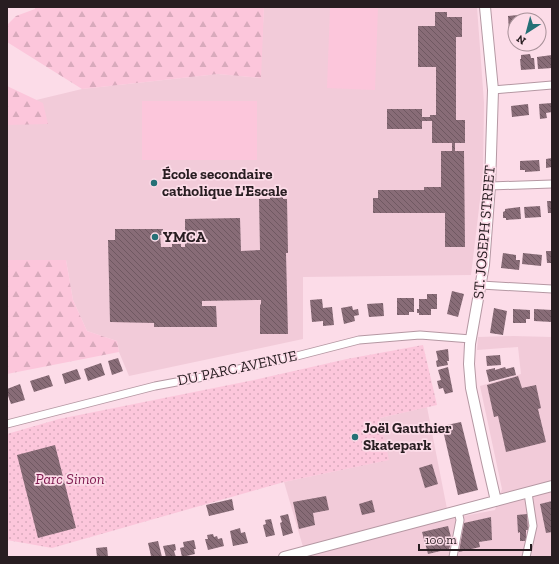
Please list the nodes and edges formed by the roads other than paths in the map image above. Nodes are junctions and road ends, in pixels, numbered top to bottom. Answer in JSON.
{"nodes":[{"id":1,"x":485,"y":7,"type":"edge"},
{"id":2,"x":552,"y":85,"type":"edge"},
{"id":3,"x":493,"y":90,"type":"junction"},
{"id":4,"x":552,"y":184,"type":"edge"},
{"id":5,"x":490,"y":186,"type":"junction"},
{"id":6,"x":482,"y":285,"type":"junction"},
{"id":7,"x":552,"y":289,"type":"edge"},
{"id":8,"x":471,"y":338,"type":"junction"},
{"id":9,"x":7,"y":424,"type":"edge"},
{"id":10,"x":552,"y":486,"type":"edge"},
{"id":11,"x":528,"y":492,"type":"junction"},
{"id":12,"x":496,"y":501,"type":"junction"},
{"id":13,"x":458,"y":511,"type":"junction"},
{"id":14,"x":284,"y":557,"type":"edge"},
{"id":15,"x":453,"y":557,"type":"edge"},
{"id":16,"x":526,"y":557,"type":"edge"}],
"edges":[{"from":1,"to":3,"type":"street","name":"ST. JOSEPH STREET"},
{"from":2,"to":3,"type":"street"},
{"from":3,"to":5,"type":"street","name":"ST. JOSEPH STREET"},
{"from":4,"to":5,"type":"street"},
{"from":5,"to":6,"type":"street","name":"ST. JOSEPH STREET"},
{"from":6,"to":7,"type":"street"},
{"from":6,"to":8,"type":"street","name":"ST. JOSEPH STREET"},
{"from":8,"to":9,"type":"street","name":"DU PARC AVENUE"},
{"from":8,"to":12,"type":"street","name":"ST. JOSEPH STREET"},
{"from":10,"to":11,"type":"street"},
{"from":11,"to":12,"type":"street"},
{"from":11,"to":16,"type":"street"},
{"from":12,"to":13,"type":"street"},
{"from":13,"to":14,"type":"street"},
{"from":13,"to":15,"type":"street"}]}
